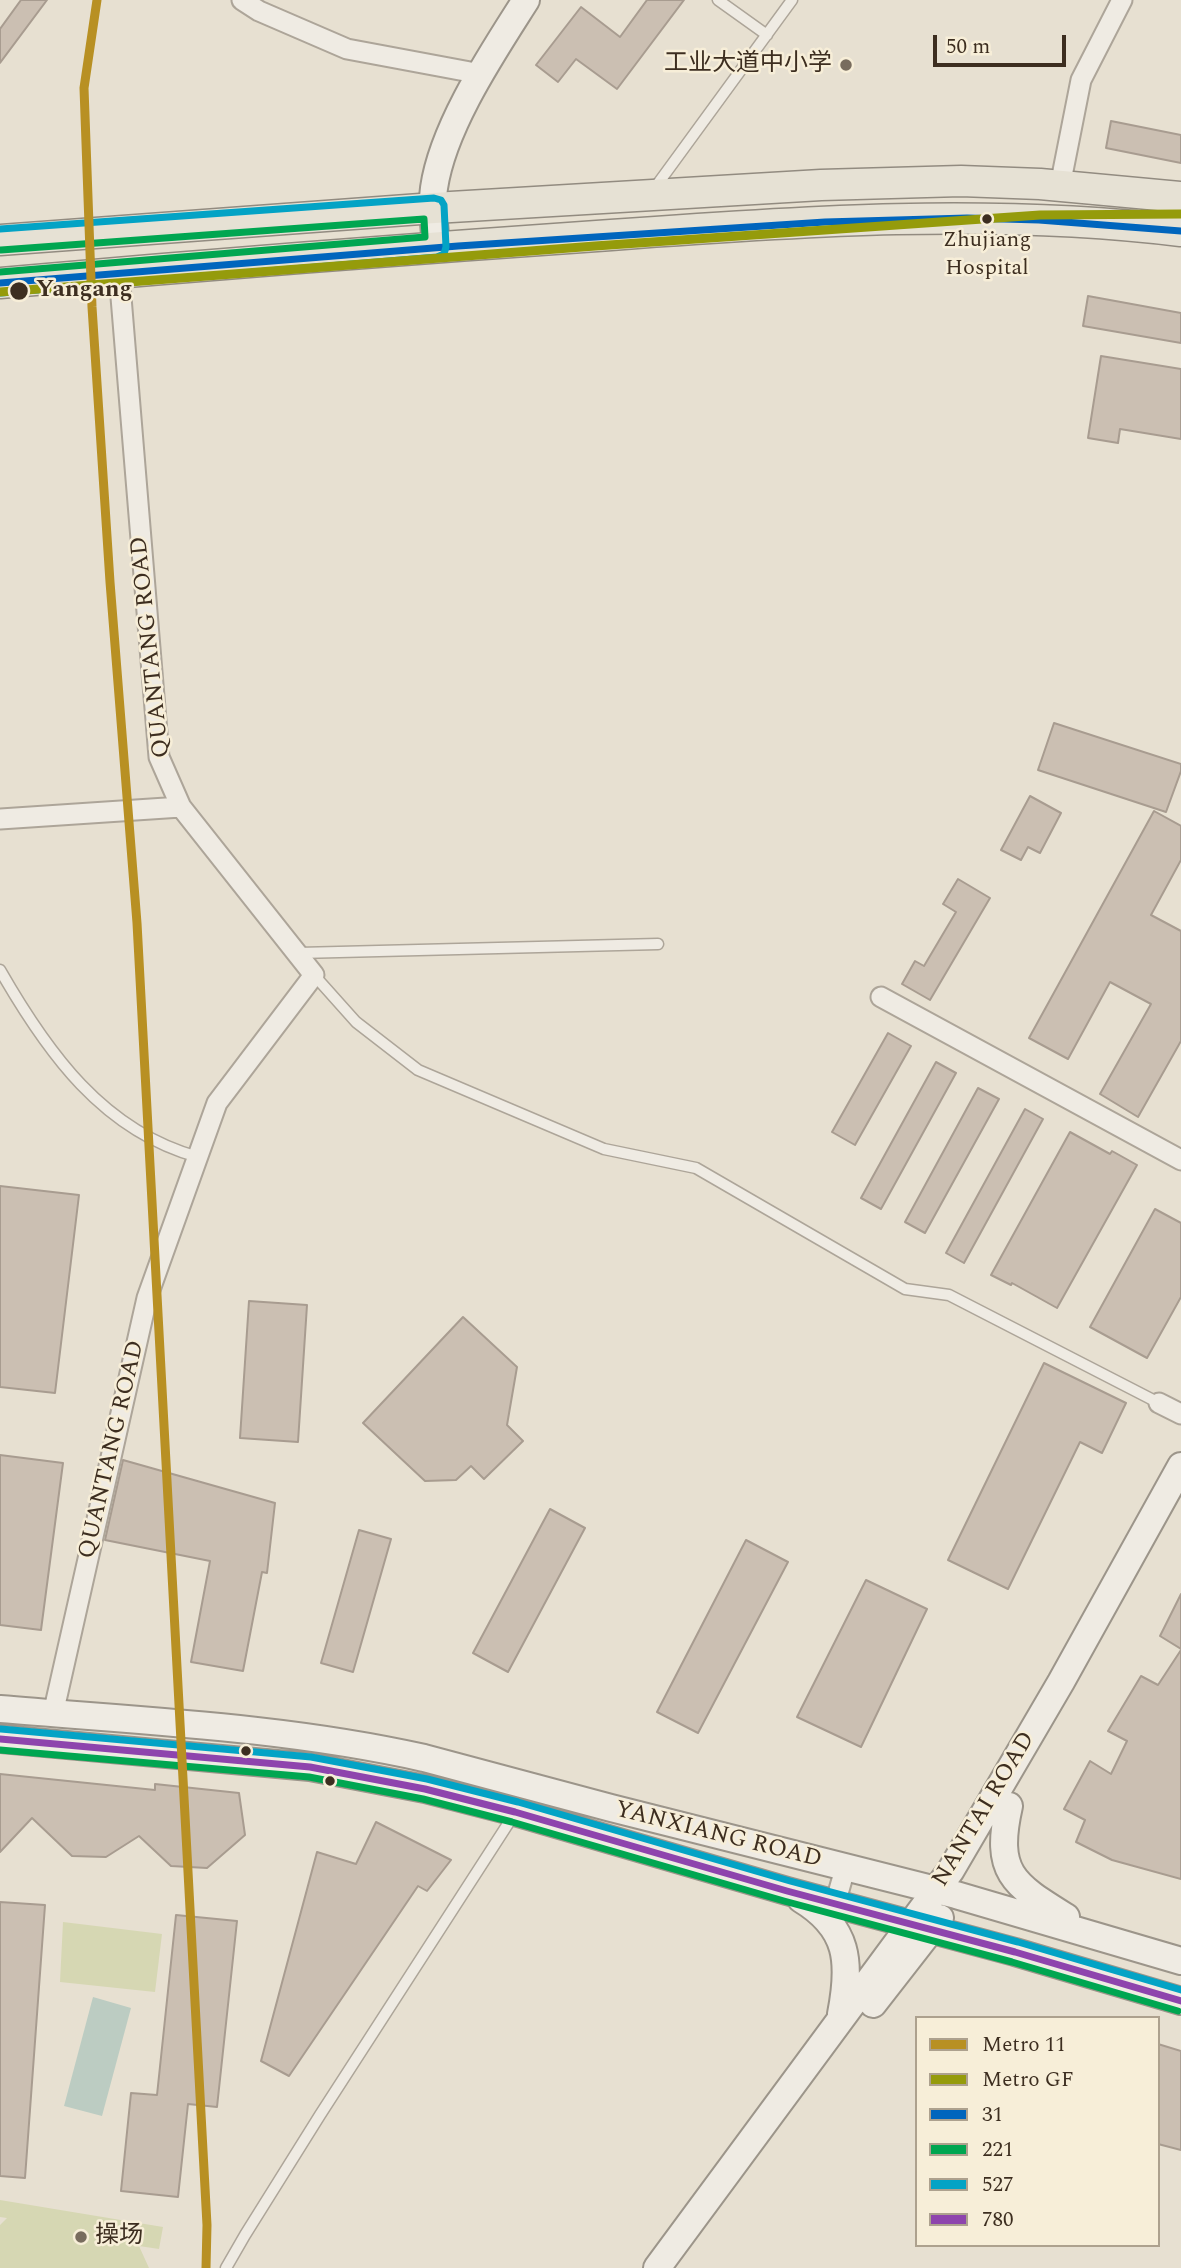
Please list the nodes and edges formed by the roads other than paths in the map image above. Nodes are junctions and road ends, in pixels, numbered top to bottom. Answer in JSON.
{"nodes":[{"id":1,"x":243,"y":0,"type":"edge"},
{"id":2,"x":526,"y":0,"type":"edge"},
{"id":3,"x":718,"y":0,"type":"edge"},
{"id":4,"x":792,"y":0,"type":"edge"},
{"id":5,"x":1122,"y":0,"type":"edge"},
{"id":6,"x":767,"y":34,"type":"junction"},
{"id":7,"x":481,"y":74,"type":"junction"},
{"id":8,"x":1060,"y":186,"type":"junction"},
{"id":9,"x":650,"y":194,"type":"junction"},
{"id":10,"x":1181,"y":197,"type":"edge"},
{"id":11,"x":434,"y":208,"type":"junction"},
{"id":12,"x":1181,"y":231,"type":"edge"},
{"id":13,"x":0,"y":240,"type":"edge"},
{"id":14,"x":436,"y":247,"type":"junction"},
{"id":15,"x":119,"y":273,"type":"junction"},
{"id":16,"x":0,"y":283,"type":"edge"},
{"id":17,"x":181,"y":807,"type":"junction"},
{"id":18,"x":0,"y":819,"type":"edge"},
{"id":19,"x":658,"y":944,"type":"dead end"},
{"id":20,"x":299,"y":953,"type":"junction"},
{"id":21,"x":0,"y":970,"type":"edge"},
{"id":22,"x":314,"y":975,"type":"junction"},
{"id":23,"x":881,"y":997,"type":"dead end"},
{"id":24,"x":198,"y":1157,"type":"junction"},
{"id":25,"x":1181,"y":1160,"type":"edge"},
{"id":26,"x":1159,"y":1403,"type":"joint"},
{"id":27,"x":1181,"y":1414,"type":"edge"},
{"id":28,"x":1181,"y":1466,"type":"edge"},
{"id":29,"x":1181,"y":1502,"type":"edge"},
{"id":30,"x":0,"y":1709,"type":"edge"},
{"id":31,"x":53,"y":1714,"type":"junction"},
{"id":32,"x":0,"y":1739,"type":"edge"},
{"id":33,"x":1009,"y":1806,"type":"junction"},
{"id":34,"x":515,"y":1812,"type":"junction"},
{"id":35,"x":845,"y":1869,"type":"junction"},
{"id":36,"x":788,"y":1891,"type":"junction"},
{"id":37,"x":947,"y":1893,"type":"junction"},
{"id":38,"x":835,"y":1904,"type":"junction"},
{"id":39,"x":1029,"y":1916,"type":"junction"},
{"id":40,"x":922,"y":1927,"type":"junction"},
{"id":41,"x":1097,"y":1937,"type":"junction"},
{"id":42,"x":1016,"y":1952,"type":"junction"},
{"id":43,"x":1181,"y":1961,"type":"edge"},
{"id":44,"x":1181,"y":2001,"type":"edge"},
{"id":45,"x":840,"y":2019,"type":"junction"},
{"id":46,"x":226,"y":2268,"type":"edge"},
{"id":47,"x":657,"y":2268,"type":"edge"},
{"id":48,"x":680,"y":2268,"type":"edge"}],
"edges":[{"from":1,"to":7,"type":"street"},
{"from":2,"to":7,"type":"main road"},
{"from":3,"to":6,"type":"lane"},
{"from":4,"to":6,"type":"lane"},
{"from":5,"to":8,"type":"street"},
{"from":6,"to":9,"type":"lane"},
{"from":7,"to":11,"type":"main road"},
{"from":8,"to":9,"type":"main road"},
{"from":8,"to":10,"type":"main road"},
{"from":9,"to":11,"type":"main road"},
{"from":11,"to":13,"type":"main road"},
{"from":11,"to":14,"type":"main road"},
{"from":12,"to":14,"type":"main road"},
{"from":14,"to":15,"type":"main road"},
{"from":15,"to":16,"type":"main road"},
{"from":15,"to":17,"type":"street","name":"QUANTANG ROAD"},
{"from":17,"to":18,"type":"street"},
{"from":17,"to":20,"type":"street","name":"QUANTANG ROAD"},
{"from":19,"to":20,"type":"lane"},
{"from":20,"to":22,"type":"street","name":"QUANTANG ROAD"},
{"from":21,"to":24,"type":"lane"},
{"from":22,"to":24,"type":"street","name":"QUANTANG ROAD"},
{"from":22,"to":26,"type":"lane"},
{"from":23,"to":25,"type":"street"},
{"from":24,"to":31,"type":"street","name":"QUANTANG ROAD"},
{"from":26,"to":27,"type":"street"},
{"from":28,"to":37,"type":"main road","name":"NANTAI ROAD"},
{"from":29,"to":33,"type":"main road","name":"NANTAI ROAD"},
{"from":30,"to":31,"type":"main road","name":"YANXIANG ROAD"},
{"from":31,"to":35,"type":"main road","name":"YANXIANG ROAD"},
{"from":32,"to":34,"type":"main road","name":"YANXIANG ROAD"},
{"from":33,"to":37,"type":"main road","name":"NANTAI ROAD"},
{"from":33,"to":41,"type":"main road"},
{"from":34,"to":36,"type":"main road","name":"YANXIANG ROAD"},
{"from":34,"to":46,"type":"lane"},
{"from":35,"to":37,"type":"main road","name":"YANXIANG ROAD"},
{"from":35,"to":38,"type":"street"},
{"from":36,"to":38,"type":"main road","name":"YANXIANG ROAD"},
{"from":36,"to":45,"type":"main road"},
{"from":37,"to":39,"type":"main road","name":"YANXIANG ROAD"},
{"from":37,"to":40,"type":"main road","name":"NANTAI ROAD"},
{"from":38,"to":40,"type":"main road","name":"YANXIANG ROAD"},
{"from":39,"to":41,"type":"main road","name":"YANXIANG ROAD"},
{"from":39,"to":42,"type":"main road"},
{"from":40,"to":42,"type":"main road","name":"YANXIANG ROAD"},
{"from":40,"to":45,"type":"main road","name":"NANTAI ROAD"},
{"from":40,"to":48,"type":"main road","name":"NANTAI ROAD"},
{"from":41,"to":43,"type":"main road","name":"YANXIANG ROAD"},
{"from":42,"to":44,"type":"main road","name":"YANXIANG ROAD"},
{"from":45,"to":47,"type":"main road","name":"NANTAI ROAD"}]}
